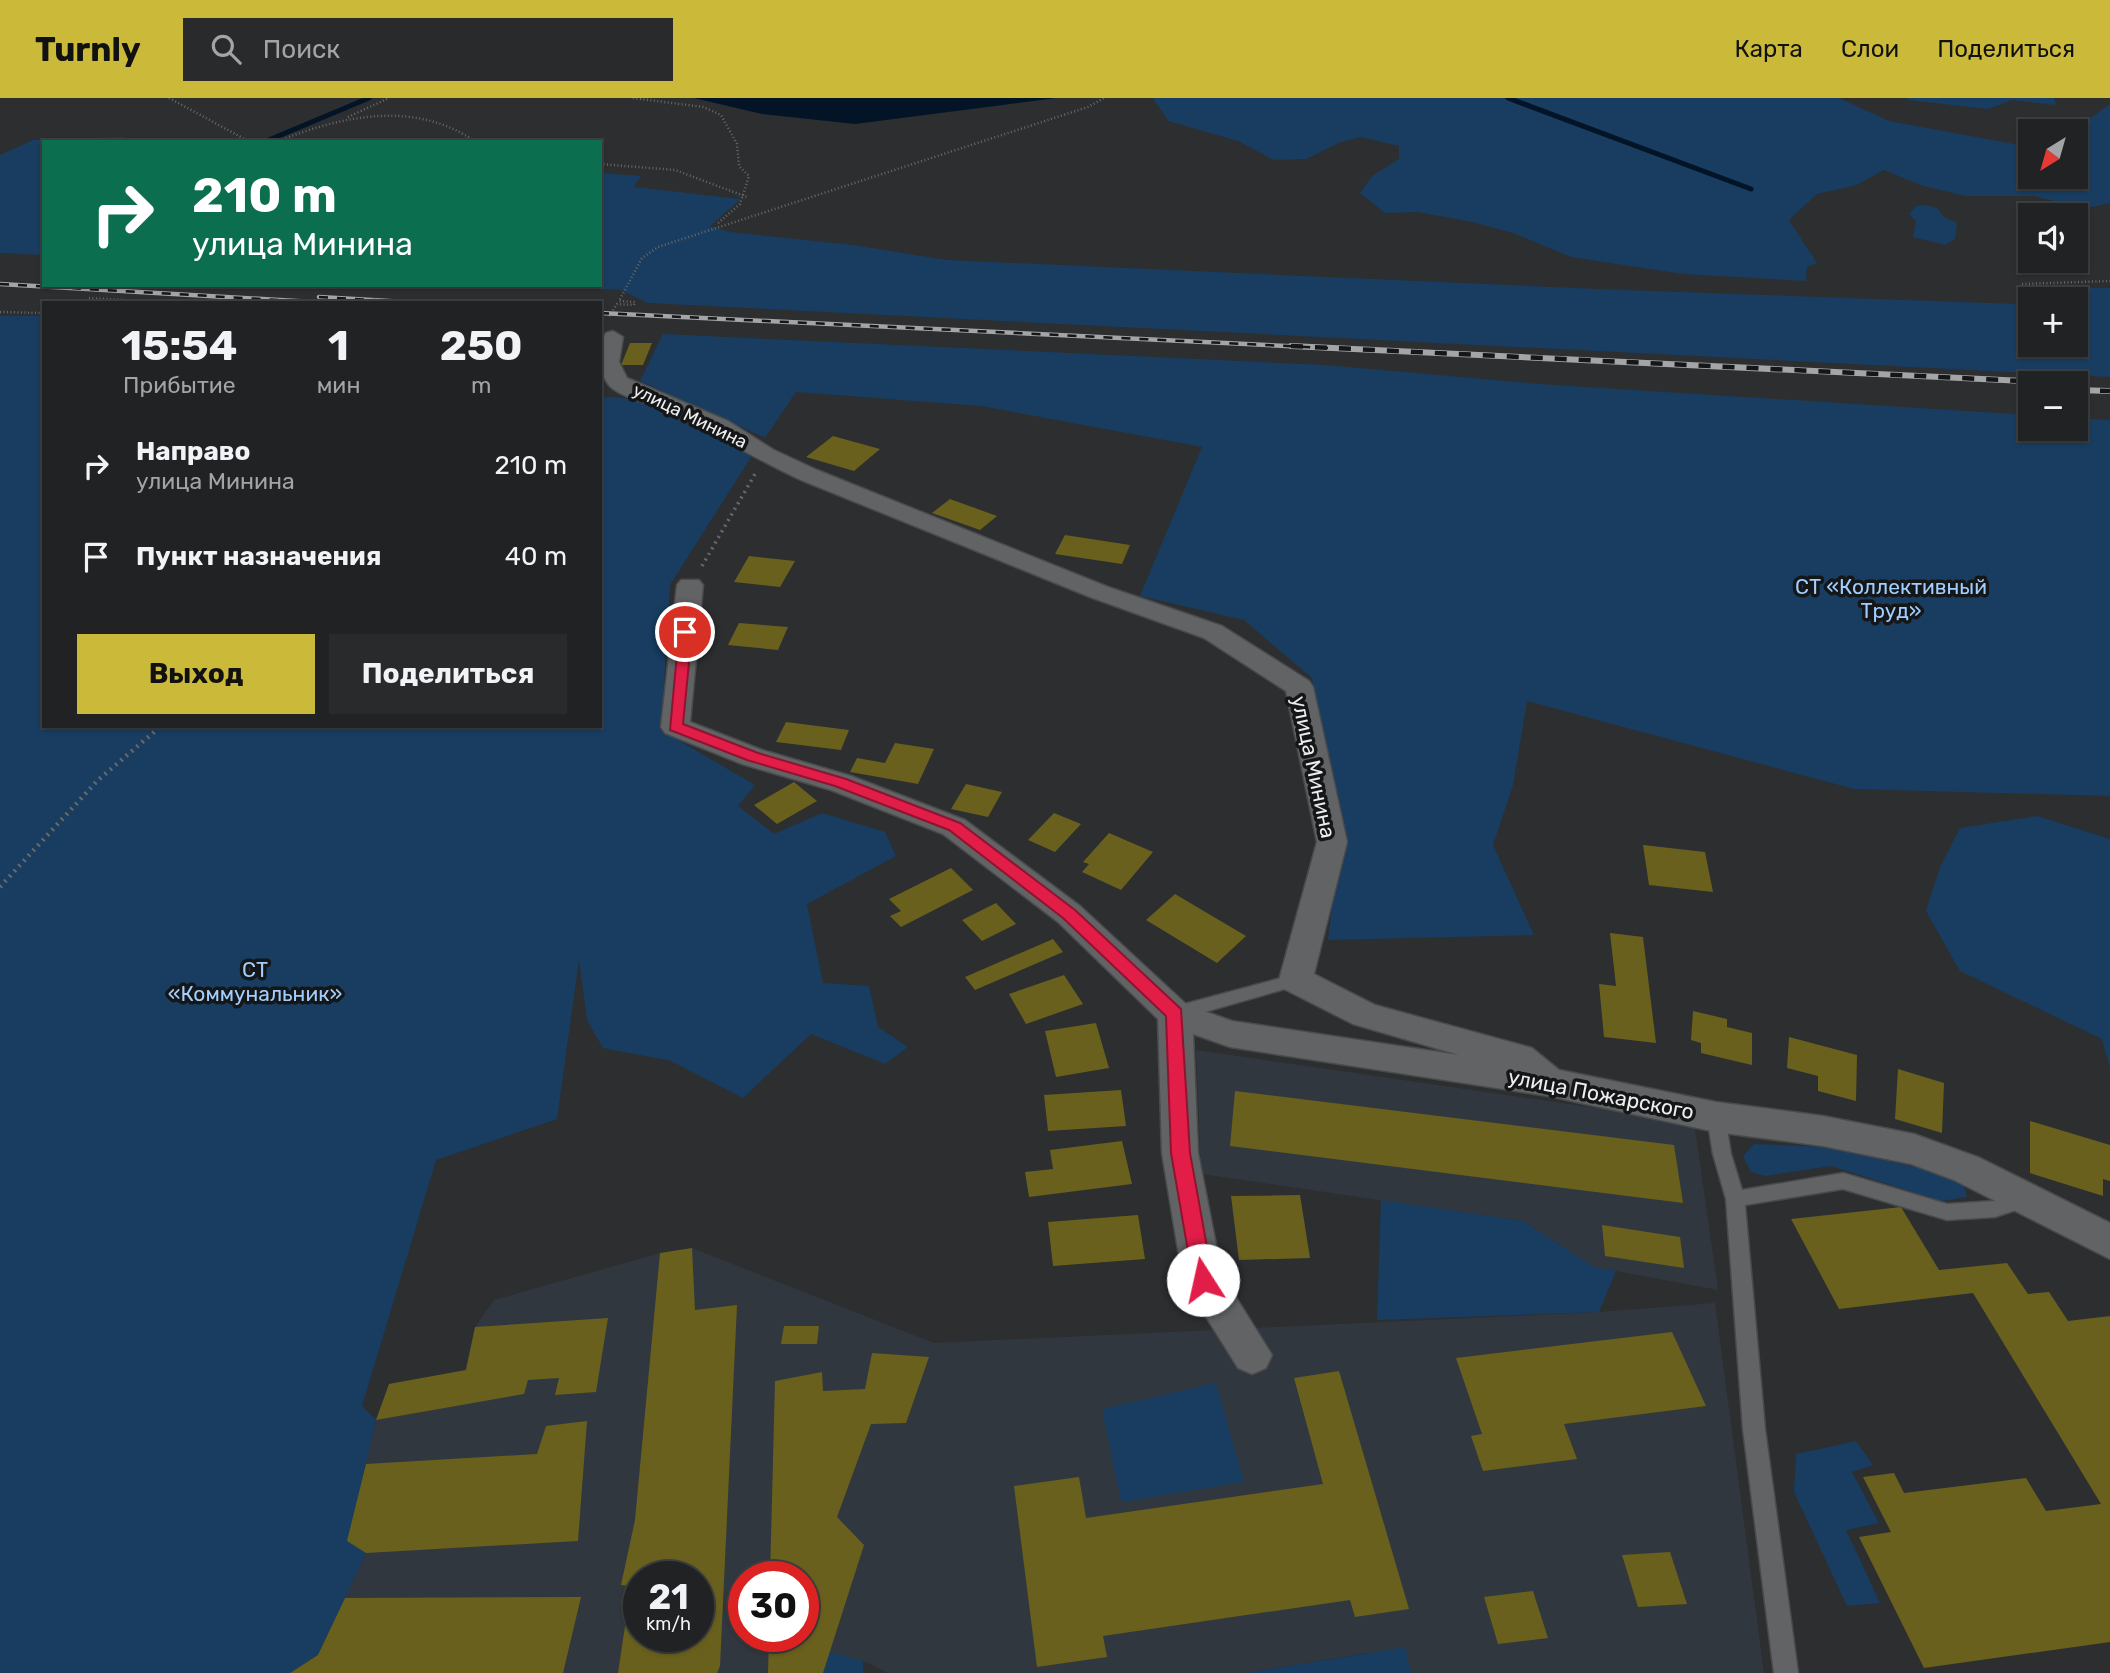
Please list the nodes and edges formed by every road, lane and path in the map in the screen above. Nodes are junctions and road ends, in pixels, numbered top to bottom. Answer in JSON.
{"nodes":[{"id":1,"x":169,"y":98,"type":"edge"},
{"id":2,"x":389,"y":98,"type":"edge"},
{"id":3,"x":633,"y":98,"type":"edge"},
{"id":4,"x":1104,"y":98,"type":"edge"},
{"id":5,"x":344,"y":119,"type":"junction"},
{"id":6,"x":246,"y":140,"type":"edge"},
{"id":7,"x":282,"y":140,"type":"edge"},
{"id":8,"x":474,"y":140,"type":"edge"},
{"id":9,"x":602,"y":164,"type":"edge"},
{"id":10,"x":748,"y":197,"type":"junction"},
{"id":11,"x":710,"y":229,"type":"junction"},
{"id":12,"x":2110,"y":281,"type":"edge"},
{"id":13,"x":2022,"y":284,"type":"dead end"},
{"id":14,"x":89,"y":298,"type":"dead end"},
{"id":15,"x":141,"y":301,"type":"edge"},
{"id":16,"x":0,"y":312,"type":"edge"},
{"id":17,"x":42,"y":313,"type":"edge"},
{"id":18,"x":612,"y":325,"type":"joint"},
{"id":19,"x":766,"y":455,"type":"junction"},
{"id":20,"x":690,"y":585,"type":"joint"},
{"id":21,"x":160,"y":728,"type":"edge"},
{"id":22,"x":0,"y":887,"type":"edge"},
{"id":23,"x":1296,"y":980,"type":"junction"},
{"id":24,"x":1175,"y":1014,"type":"junction"},
{"id":25,"x":1549,"y":1082,"type":"junction"},
{"id":26,"x":1716,"y":1117,"type":"junction"},
{"id":27,"x":2020,"y":1196,"type":"junction"},
{"id":28,"x":1735,"y":1199,"type":"junction"},
{"id":29,"x":2110,"y":1242,"type":"edge"},
{"id":30,"x":1252,"y":1355,"type":"dead end"},
{"id":31,"x":1786,"y":1673,"type":"edge"}],
"edges":[{"from":1,"to":6,"type":"path"},
{"from":2,"to":5,"type":"path"},
{"from":3,"to":10,"type":"path"},
{"from":4,"to":11,"type":"path"},
{"from":5,"to":7,"type":"path"},
{"from":5,"to":8,"type":"path"},
{"from":9,"to":10,"type":"path"},
{"from":10,"to":11,"type":"path"},
{"from":11,"to":18,"type":"path"},
{"from":12,"to":13,"type":"path"},
{"from":14,"to":15,"type":"path"},
{"from":16,"to":17,"type":"path"},
{"from":18,"to":19,"type":"street","name":"улица Минина"},
{"from":19,"to":20,"type":"path","name":"улица Минина"},
{"from":19,"to":23,"type":"street","name":"улица Минина"},
{"from":20,"to":24,"type":"street"},
{"from":21,"to":22,"type":"path"},
{"from":23,"to":24,"type":"lane"},
{"from":23,"to":25,"type":"street"},
{"from":24,"to":25,"type":"street","name":"улица Пожарского"},
{"from":24,"to":30,"type":"street"},
{"from":25,"to":26,"type":"street","name":"улица Пожарского"},
{"from":26,"to":27,"type":"street","name":"улица Пожарского"},
{"from":26,"to":28,"type":"lane"},
{"from":27,"to":28,"type":"lane"},
{"from":27,"to":29,"type":"street","name":"улица Пожарского"},
{"from":28,"to":31,"type":"lane"}]}
